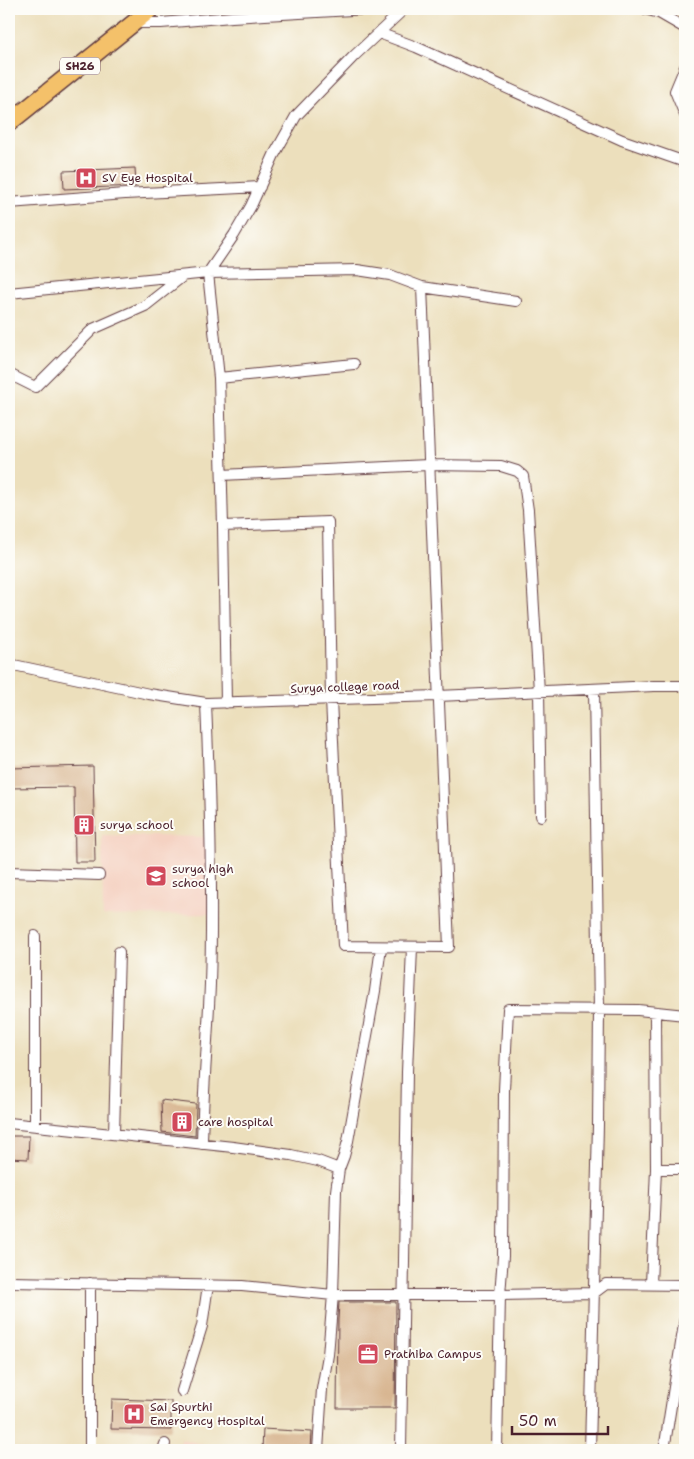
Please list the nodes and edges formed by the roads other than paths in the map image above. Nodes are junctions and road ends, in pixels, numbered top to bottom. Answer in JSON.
{"nodes":[{"id":1,"x":151,"y":9,"type":"edge"},
{"id":2,"x":369,"y":9,"type":"edge"},
{"id":3,"x":404,"y":9,"type":"edge"},
{"id":4,"x":645,"y":9,"type":"edge"},
{"id":5,"x":133,"y":23,"type":"junction"},
{"id":6,"x":685,"y":28,"type":"edge"},
{"id":7,"x":379,"y":33,"type":"junction"},
{"id":8,"x":685,"y":67,"type":"edge"},
{"id":9,"x":685,"y":115,"type":"edge"},
{"id":10,"x":9,"y":123,"type":"edge"},
{"id":11,"x":685,"y":162,"type":"edge"},
{"id":12,"x":260,"y":187,"type":"junction"},
{"id":13,"x":9,"y":203,"type":"edge"},
{"id":14,"x":208,"y":273,"type":"junction"},
{"id":15,"x":184,"y":276,"type":"junction"},
{"id":16,"x":422,"y":287,"type":"junction"},
{"id":17,"x":9,"y":293,"type":"edge"},
{"id":18,"x":516,"y":301,"type":"dead end"},
{"id":19,"x":354,"y":364,"type":"dead end"},
{"id":20,"x":9,"y":374,"type":"edge"},
{"id":21,"x":219,"y":378,"type":"junction"},
{"id":22,"x":428,"y":465,"type":"junction"},
{"id":23,"x":222,"y":475,"type":"junction"},
{"id":24,"x":223,"y":526,"type":"junction"},
{"id":25,"x":9,"y":664,"type":"edge"},
{"id":26,"x":685,"y":686,"type":"edge"},
{"id":27,"x":594,"y":689,"type":"junction"},
{"id":28,"x":538,"y":692,"type":"junction"},
{"id":29,"x":438,"y":696,"type":"junction"},
{"id":30,"x":332,"y":700,"type":"junction"},
{"id":31,"x":206,"y":703,"type":"junction"},
{"id":32,"x":226,"y":703,"type":"junction"},
{"id":33,"x":541,"y":816,"type":"dead end"},
{"id":34,"x":9,"y":872,"type":"edge"},
{"id":35,"x":99,"y":875,"type":"dead end"},
{"id":36,"x":35,"y":936,"type":"dead end"},
{"id":37,"x":381,"y":947,"type":"junction"},
{"id":38,"x":412,"y":947,"type":"junction"},
{"id":39,"x":119,"y":952,"type":"dead end"},
{"id":40,"x":599,"y":1010,"type":"junction"},
{"id":41,"x":655,"y":1012,"type":"junction"},
{"id":42,"x":685,"y":1015,"type":"edge"},
{"id":43,"x":9,"y":1123,"type":"edge"},
{"id":44,"x":35,"y":1125,"type":"junction"},
{"id":45,"x":114,"y":1134,"type":"junction"},
{"id":46,"x":202,"y":1144,"type":"junction"},
{"id":47,"x":339,"y":1169,"type":"junction"},
{"id":48,"x":656,"y":1169,"type":"junction"},
{"id":49,"x":685,"y":1169,"type":"edge"},
{"id":50,"x":9,"y":1282,"type":"edge"},
{"id":51,"x":90,"y":1283,"type":"junction"},
{"id":52,"x":650,"y":1284,"type":"junction"},
{"id":53,"x":208,"y":1285,"type":"junction"},
{"id":54,"x":685,"y":1285,"type":"edge"},
{"id":55,"x":594,"y":1293,"type":"junction"},
{"id":56,"x":500,"y":1295,"type":"junction"},
{"id":57,"x":333,"y":1296,"type":"junction"},
{"id":58,"x":402,"y":1296,"type":"junction"},
{"id":59,"x":685,"y":1318,"type":"edge"},
{"id":60,"x":182,"y":1391,"type":"dead end"},
{"id":61,"x":90,"y":1450,"type":"edge"},
{"id":62,"x":318,"y":1450,"type":"edge"},
{"id":63,"x":401,"y":1450,"type":"edge"},
{"id":64,"x":497,"y":1450,"type":"edge"},
{"id":65,"x":590,"y":1450,"type":"edge"},
{"id":66,"x":664,"y":1450,"type":"edge"}],
"edges":[{"from":1,"to":5,"type":"main road","number":"SH26"},
{"from":2,"to":5,"type":"street"},
{"from":3,"to":7,"type":"street"},
{"from":4,"to":6,"type":"street"},
{"from":5,"to":10,"type":"main road","number":"SH26"},
{"from":7,"to":11,"type":"street"},
{"from":7,"to":12,"type":"street"},
{"from":8,"to":9,"type":"street"},
{"from":12,"to":13,"type":"street"},
{"from":12,"to":14,"type":"street"},
{"from":14,"to":15,"type":"street"},
{"from":14,"to":16,"type":"street"},
{"from":14,"to":21,"type":"street"},
{"from":15,"to":17,"type":"street"},
{"from":15,"to":20,"type":"street"},
{"from":16,"to":18,"type":"street"},
{"from":16,"to":22,"type":"street"},
{"from":19,"to":21,"type":"street"},
{"from":21,"to":23,"type":"street"},
{"from":22,"to":23,"type":"street"},
{"from":22,"to":28,"type":"street"},
{"from":22,"to":29,"type":"street"},
{"from":23,"to":24,"type":"street"},
{"from":24,"to":30,"type":"street"},
{"from":24,"to":32,"type":"street"},
{"from":25,"to":31,"type":"street","name":"Surya college road"},
{"from":26,"to":27,"type":"street","name":"Surya college road"},
{"from":27,"to":28,"type":"street","name":"Surya college road"},
{"from":27,"to":40,"type":"street"},
{"from":28,"to":29,"type":"street","name":"Surya college road"},
{"from":28,"to":33,"type":"street"},
{"from":29,"to":30,"type":"street","name":"Surya college road"},
{"from":29,"to":38,"type":"street"},
{"from":30,"to":32,"type":"street","name":"Surya college road"},
{"from":30,"to":37,"type":"street"},
{"from":31,"to":32,"type":"street","name":"Surya college road"},
{"from":31,"to":46,"type":"street"},
{"from":34,"to":35,"type":"street"},
{"from":36,"to":44,"type":"street"},
{"from":37,"to":38,"type":"street"},
{"from":37,"to":47,"type":"street"},
{"from":38,"to":58,"type":"street"},
{"from":39,"to":45,"type":"street"},
{"from":40,"to":41,"type":"street"},
{"from":40,"to":55,"type":"street"},
{"from":40,"to":56,"type":"street"},
{"from":41,"to":42,"type":"street"},
{"from":41,"to":48,"type":"street"},
{"from":43,"to":44,"type":"street"},
{"from":44,"to":45,"type":"street"},
{"from":45,"to":46,"type":"street"},
{"from":46,"to":47,"type":"street"},
{"from":47,"to":57,"type":"street"},
{"from":48,"to":49,"type":"street"},
{"from":48,"to":52,"type":"street"},
{"from":50,"to":51,"type":"street"},
{"from":51,"to":53,"type":"street"},
{"from":51,"to":61,"type":"street"},
{"from":52,"to":54,"type":"street"},
{"from":52,"to":55,"type":"street"},
{"from":53,"to":57,"type":"street"},
{"from":53,"to":60,"type":"street"},
{"from":55,"to":56,"type":"street"},
{"from":55,"to":65,"type":"street"},
{"from":56,"to":58,"type":"street"},
{"from":56,"to":64,"type":"street"},
{"from":57,"to":58,"type":"street"},
{"from":57,"to":62,"type":"street"},
{"from":58,"to":63,"type":"street"},
{"from":59,"to":66,"type":"street"}]}
